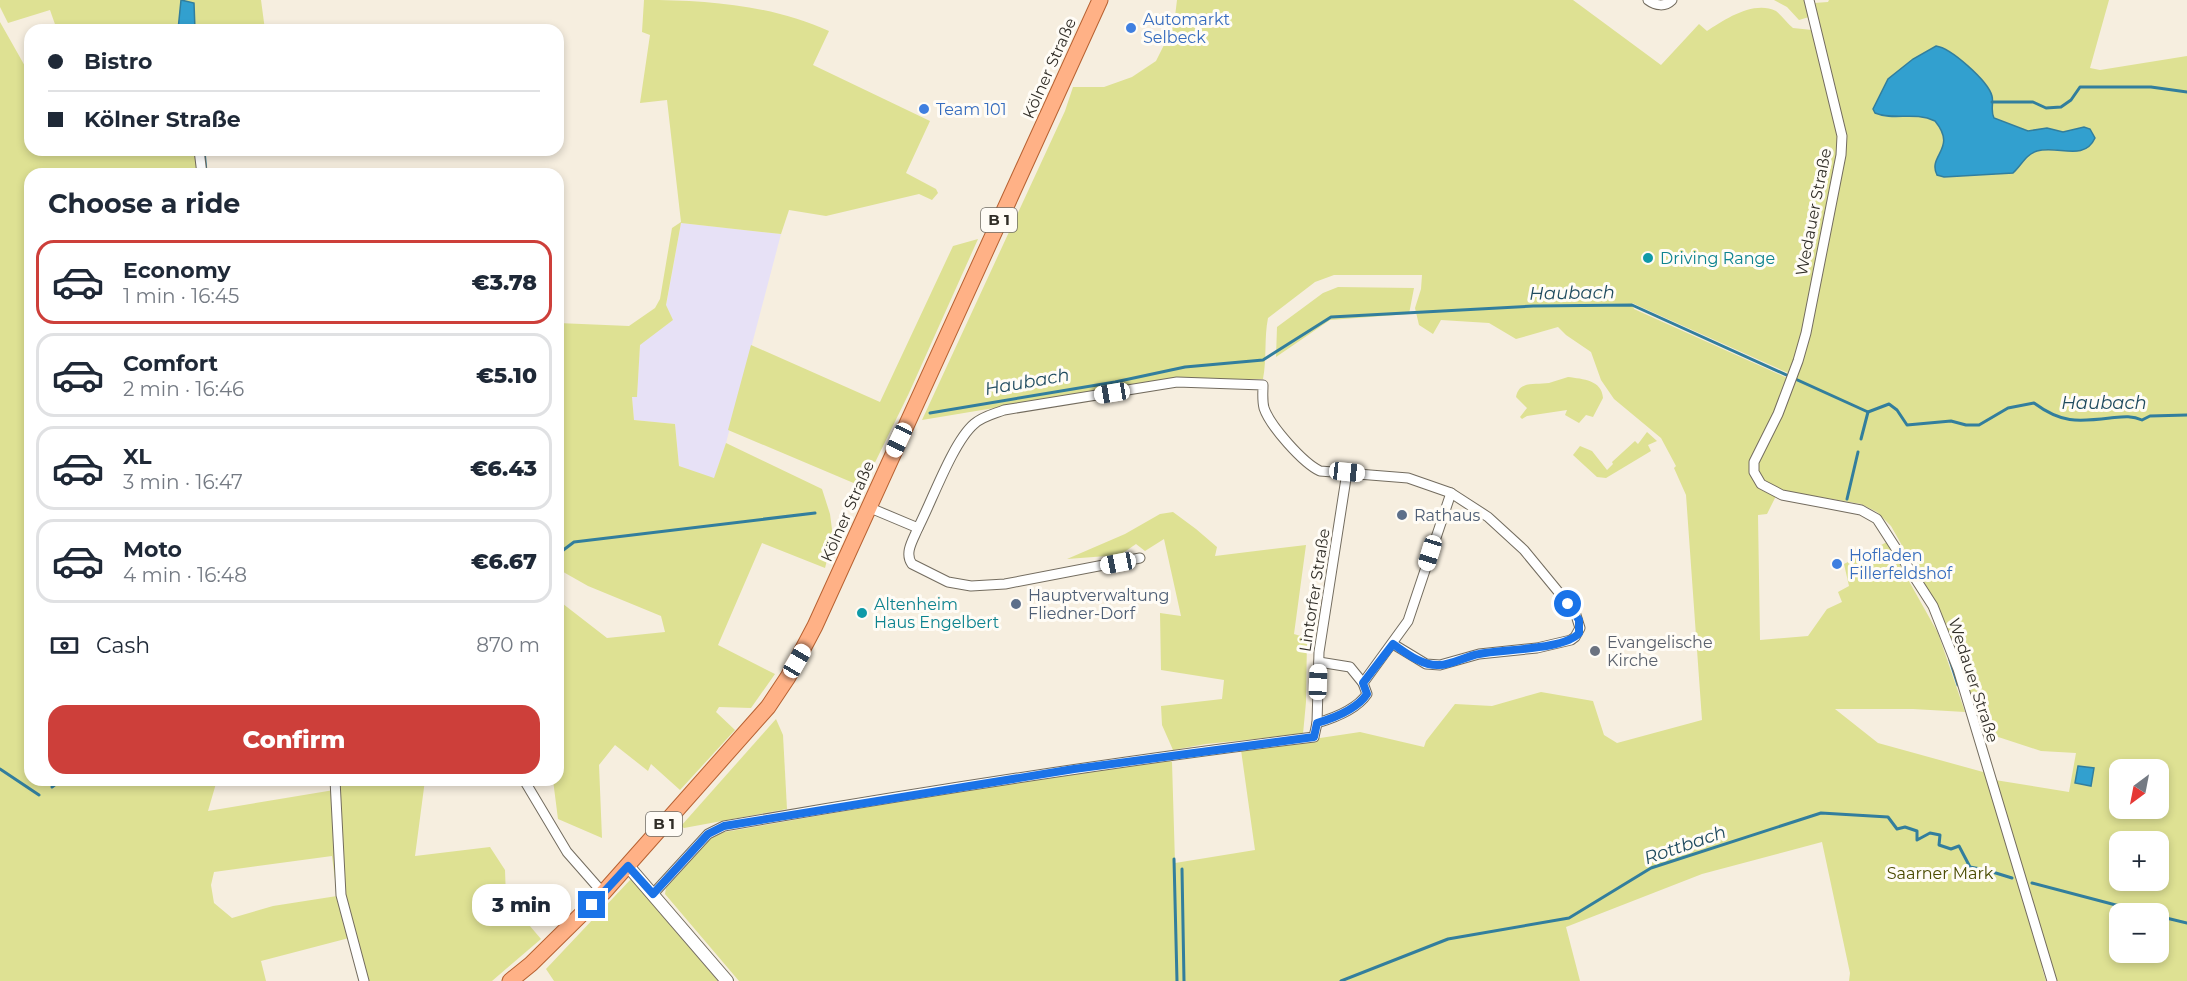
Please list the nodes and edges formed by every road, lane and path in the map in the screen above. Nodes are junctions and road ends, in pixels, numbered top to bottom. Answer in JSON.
{"nodes":[{"id":1,"x":1100,"y":0,"type":"edge"},
{"id":2,"x":1648,"y":0,"type":"edge"},
{"id":3,"x":1672,"y":0,"type":"edge"},
{"id":4,"x":1809,"y":0,"type":"edge"},
{"id":5,"x":1347,"y":472,"type":"junction"},
{"id":6,"x":1451,"y":492,"type":"junction"},
{"id":7,"x":868,"y":507,"type":"junction"},
{"id":8,"x":918,"y":528,"type":"junction"},
{"id":9,"x":1140,"y":558,"type":"dead end"},
{"id":10,"x":1393,"y":644,"type":"junction"},
{"id":11,"x":1319,"y":662,"type":"junction"},
{"id":12,"x":1363,"y":683,"type":"junction"},
{"id":13,"x":1317,"y":723,"type":"junction"},
{"id":14,"x":335,"y":786,"type":"edge"},
{"id":15,"x":528,"y":786,"type":"edge"},
{"id":16,"x":628,"y":866,"type":"junction"},
{"id":17,"x":603,"y":893,"type":"junction"},
{"id":18,"x":653,"y":894,"type":"junction"},
{"id":19,"x":364,"y":981,"type":"edge"},
{"id":20,"x":510,"y":981,"type":"edge"},
{"id":21,"x":727,"y":981,"type":"edge"},
{"id":22,"x":2052,"y":981,"type":"edge"}],
"edges":[{"from":1,"to":7,"type":"main road","name":"Kölner Straße","number":"B 1"},
{"from":2,"to":3,"type":"street"},
{"from":4,"to":22,"type":"street","name":"Wedauer Straße"},
{"from":5,"to":6,"type":"street"},
{"from":5,"to":8,"type":"street"},
{"from":5,"to":11,"type":"street","name":"Lintorfer Straße"},
{"from":6,"to":10,"type":"street"},
{"from":6,"to":10,"type":"street"},
{"from":7,"to":8,"type":"street"},
{"from":7,"to":16,"type":"main road","name":"Kölner Straße","number":"B 1"},
{"from":8,"to":9,"type":"street"},
{"from":10,"to":12,"type":"street"},
{"from":11,"to":12,"type":"street"},
{"from":11,"to":13,"type":"street","name":"Lintorfer Straße"},
{"from":12,"to":13,"type":"street"},
{"from":13,"to":18,"type":"street"},
{"from":14,"to":19,"type":"street"},
{"from":15,"to":17,"type":"street"},
{"from":16,"to":17,"type":"main road","name":"Kölner Straße","number":"B 1"},
{"from":16,"to":18,"type":"street"},
{"from":17,"to":20,"type":"main road","name":"Kölner Straße","number":"B 1"},
{"from":18,"to":21,"type":"street"}]}
